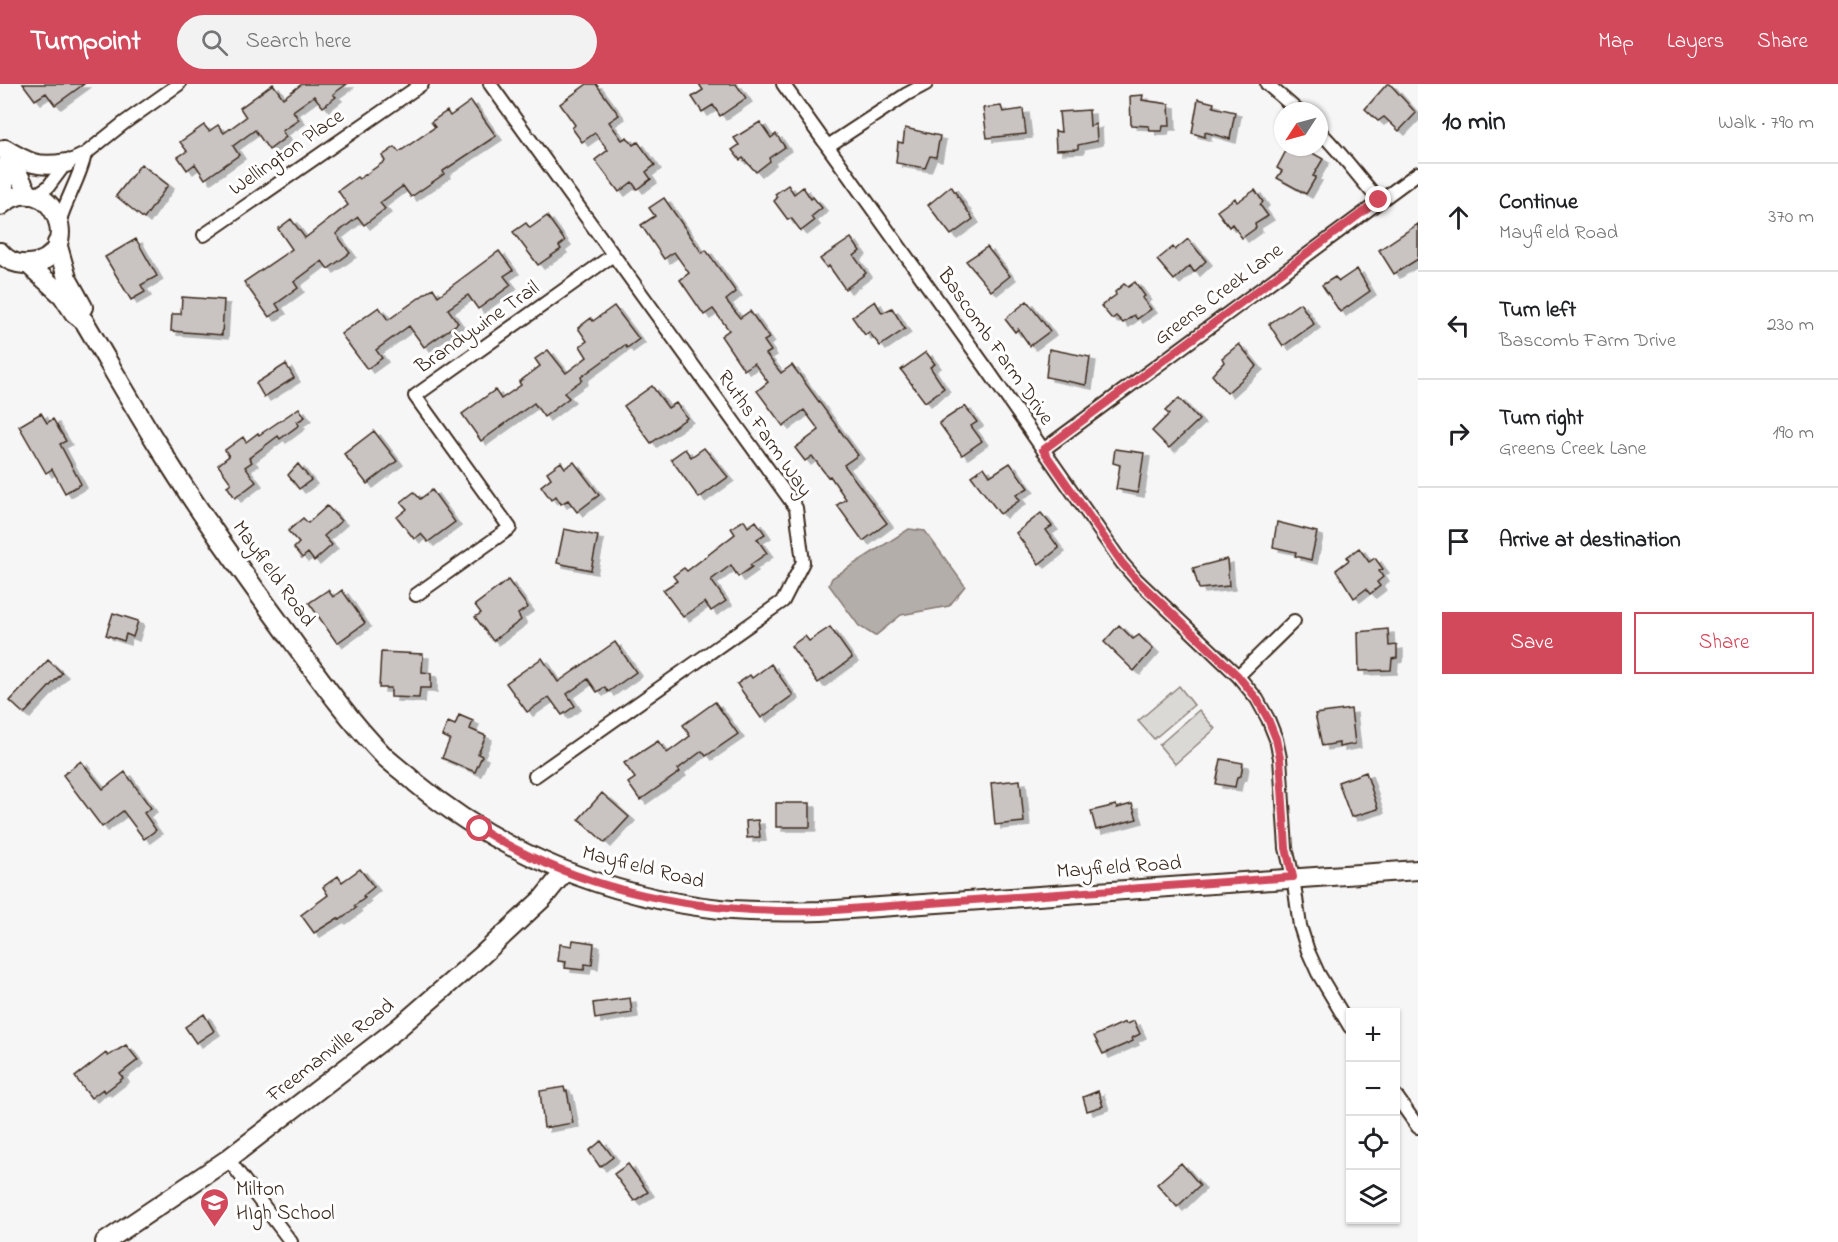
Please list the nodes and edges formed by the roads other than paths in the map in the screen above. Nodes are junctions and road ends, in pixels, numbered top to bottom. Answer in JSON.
{"nodes":[{"id":1,"x":179,"y":84,"type":"edge"},
{"id":2,"x":422,"y":84,"type":"edge"},
{"id":3,"x":490,"y":84,"type":"edge"},
{"id":4,"x":783,"y":84,"type":"edge"},
{"id":5,"x":926,"y":84,"type":"edge"},
{"id":6,"x":1268,"y":84,"type":"edge"},
{"id":7,"x":1288,"y":102,"type":"edge"},
{"id":8,"x":1328,"y":139,"type":"edge"},
{"id":9,"x":2,"y":146,"type":"edge"},
{"id":10,"x":828,"y":146,"type":"junction"},
{"id":11,"x":85,"y":154,"type":"junction"},
{"id":12,"x":66,"y":163,"type":"junction"},
{"id":13,"x":0,"y":168,"type":"edge"},
{"id":14,"x":1418,"y":174,"type":"edge"},
{"id":15,"x":32,"y":195,"type":"junction"},
{"id":16,"x":1379,"y":200,"type":"junction"},
{"id":17,"x":2,"y":205,"type":"edge"},
{"id":18,"x":59,"y":223,"type":"junction"},
{"id":19,"x":204,"y":235,"type":"dead end"},
{"id":20,"x":57,"y":243,"type":"junction"},
{"id":21,"x":614,"y":255,"type":"junction"},
{"id":22,"x":2,"y":256,"type":"edge"},
{"id":23,"x":28,"y":264,"type":"junction"},
{"id":24,"x":84,"y":321,"type":"junction"},
{"id":25,"x":1043,"y":450,"type":"junction"},
{"id":26,"x":416,"y":595,"type":"dead end"},
{"id":27,"x":1294,"y":621,"type":"dead end"},
{"id":28,"x":1238,"y":676,"type":"junction"},
{"id":29,"x":535,"y":776,"type":"dead end"},
{"id":30,"x":1418,"y":870,"type":"edge"},
{"id":31,"x":565,"y":871,"type":"junction"},
{"id":32,"x":1293,"y":877,"type":"junction"},
{"id":33,"x":1346,"y":1021,"type":"edge"},
{"id":34,"x":1400,"y":1103,"type":"edge"},
{"id":35,"x":1418,"y":1126,"type":"edge"},
{"id":36,"x":228,"y":1159,"type":"junction"},
{"id":37,"x":105,"y":1242,"type":"edge"},
{"id":38,"x":291,"y":1242,"type":"edge"}],
"edges":[{"from":1,"to":11,"type":"street"},
{"from":2,"to":19,"type":"street","name":"Wellington Place"},
{"from":3,"to":21,"type":"street","name":"Ruths Farm Way"},
{"from":4,"to":10,"type":"street","name":"Bascomb Farm Drive"},
{"from":5,"to":10,"type":"street"},
{"from":6,"to":7,"type":"street"},
{"from":8,"to":16,"type":"street"},
{"from":9,"to":12,"type":"street"},
{"from":9,"to":15,"type":"street"},
{"from":10,"to":25,"type":"street","name":"Bascomb Farm Drive"},
{"from":11,"to":12,"type":"street"},
{"from":11,"to":18,"type":"street"},
{"from":12,"to":15,"type":"street"},
{"from":13,"to":17,"type":"street"},
{"from":14,"to":16,"type":"street","name":"Greens Creek Lane"},
{"from":15,"to":17,"type":"street"},
{"from":15,"to":18,"type":"street"},
{"from":16,"to":25,"type":"street","name":"Greens Creek Lane"},
{"from":18,"to":20,"type":"street"},
{"from":20,"to":23,"type":"street"},
{"from":20,"to":24,"type":"street","name":"Mayfield Road"},
{"from":21,"to":26,"type":"street","name":"Brandywine Trail"},
{"from":21,"to":29,"type":"street","name":"Ruths Farm Way"},
{"from":22,"to":23,"type":"street"},
{"from":23,"to":24,"type":"street","name":"Mayfield Road"},
{"from":24,"to":31,"type":"street","name":"Mayfield Road"},
{"from":25,"to":28,"type":"street","name":"Bascomb Farm Drive"},
{"from":27,"to":28,"type":"street"},
{"from":28,"to":32,"type":"street","name":"Bascomb Farm Drive"},
{"from":30,"to":32,"type":"street","name":"Mayfield Road"},
{"from":31,"to":32,"type":"street","name":"Mayfield Road"},
{"from":31,"to":36,"type":"street","name":"Freemanville Road"},
{"from":32,"to":33,"type":"street","name":"Bascomb Farm Drive"},
{"from":34,"to":35,"type":"street"},
{"from":36,"to":37,"type":"street","name":"Freemanville Road"},
{"from":36,"to":38,"type":"street"}]}
